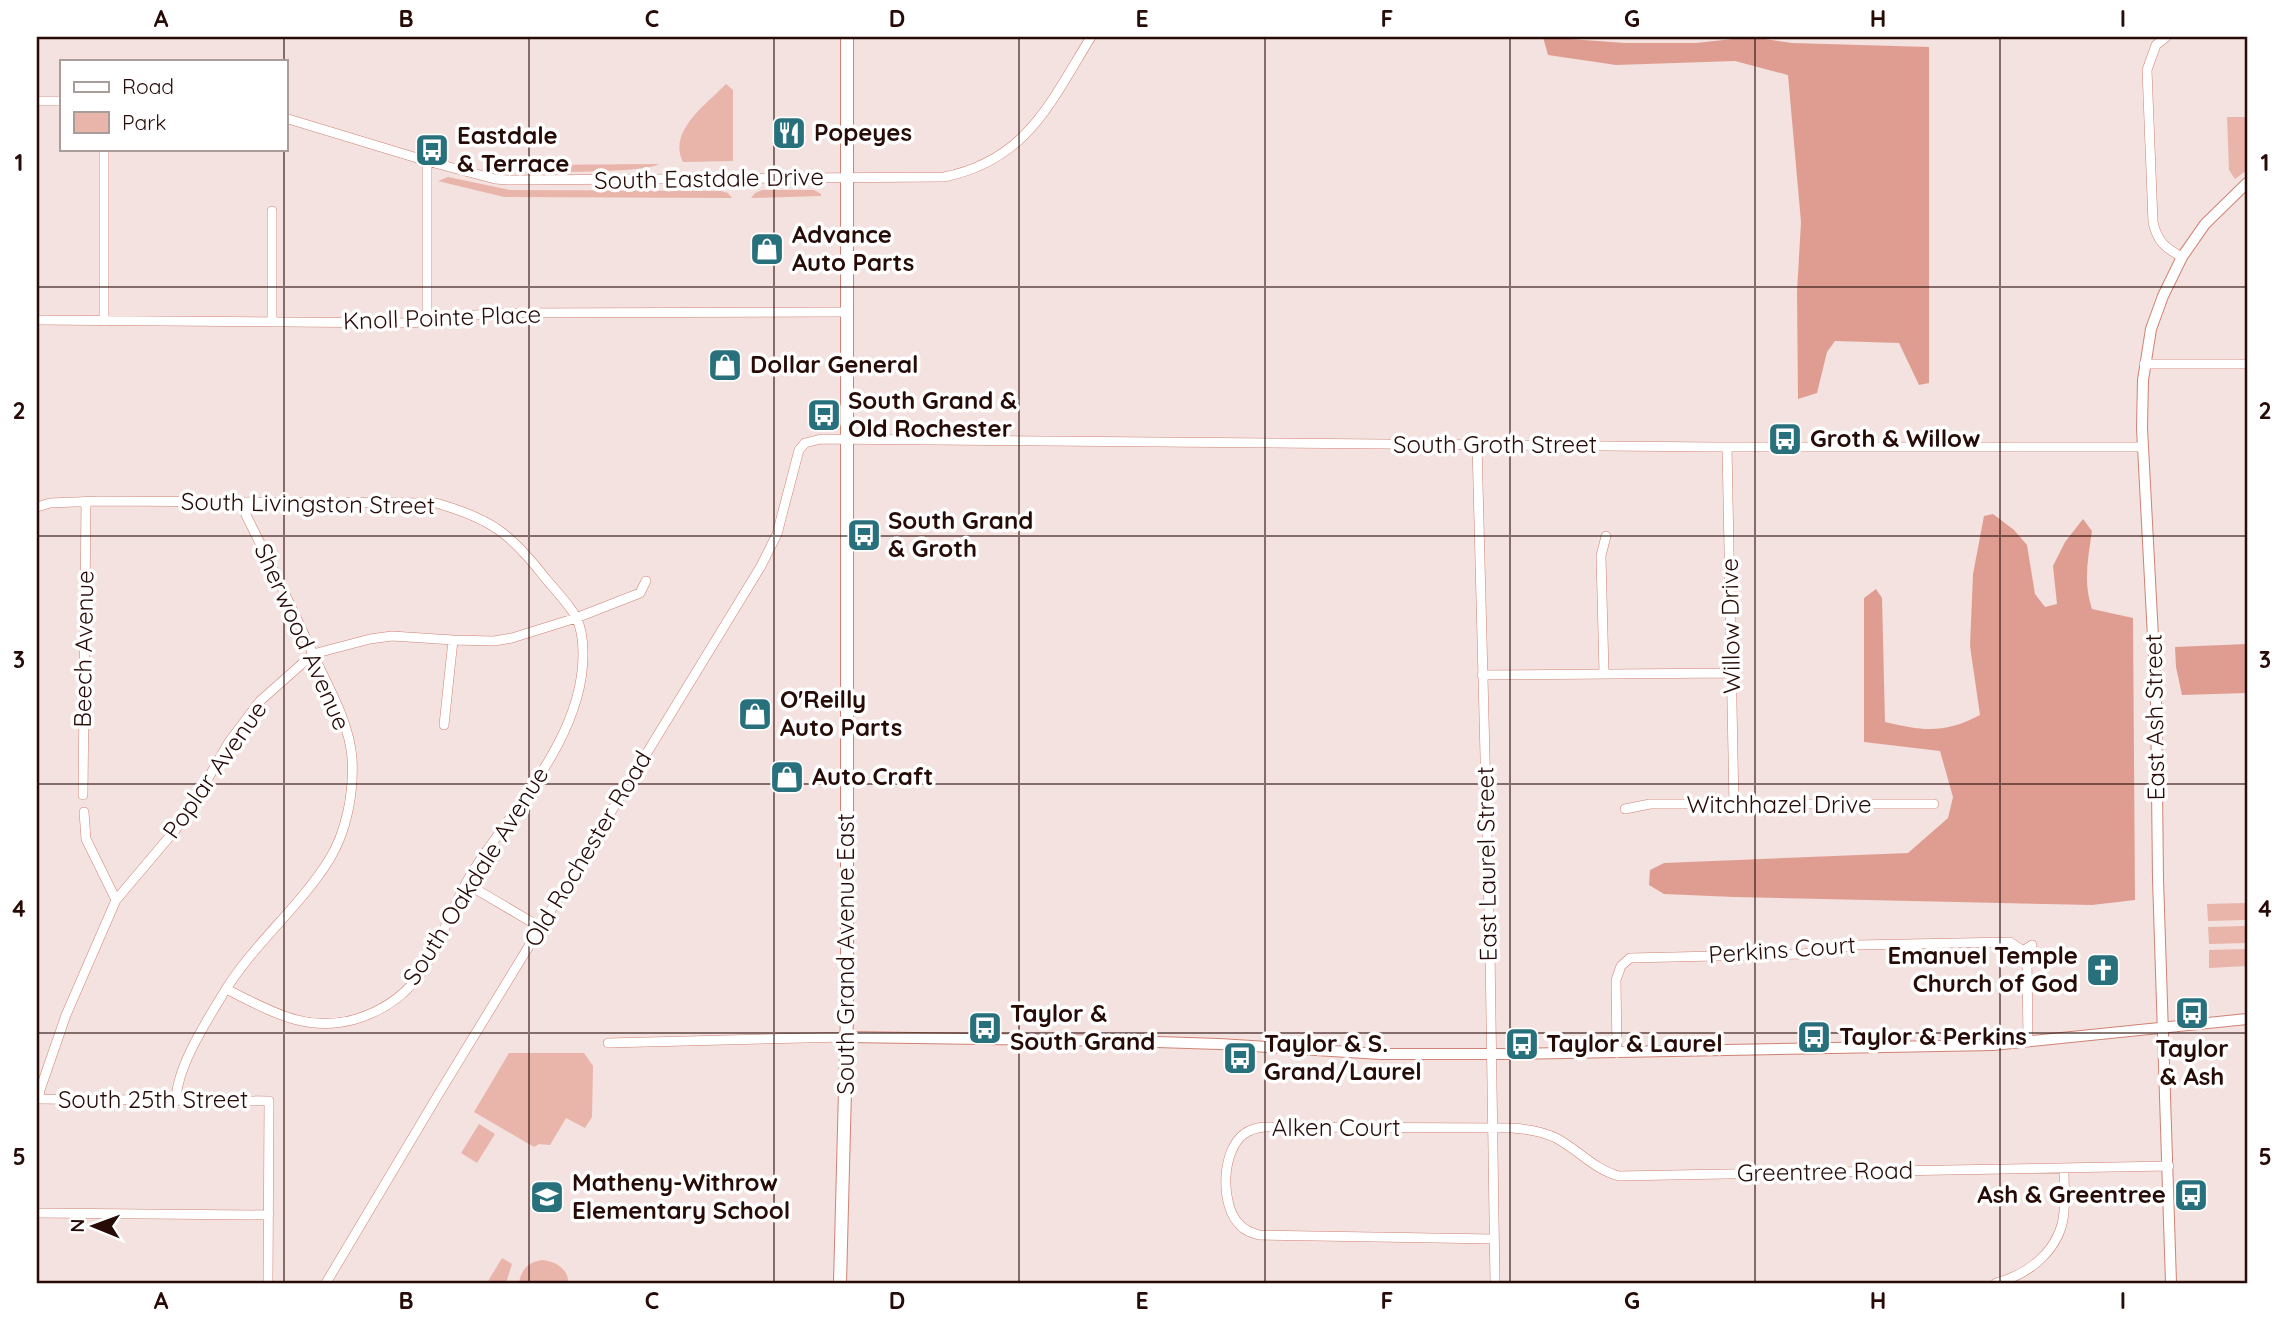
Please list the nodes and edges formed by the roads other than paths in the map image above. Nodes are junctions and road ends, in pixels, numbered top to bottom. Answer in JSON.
{"nodes":[{"id":1,"x":846,"y":37,"type":"edge"},
{"id":2,"x":1091,"y":37,"type":"edge"},
{"id":3,"x":2166,"y":37,"type":"edge"},
{"id":4,"x":37,"y":101,"type":"edge"},
{"id":5,"x":60,"y":102,"type":"edge"},
{"id":6,"x":287,"y":119,"type":"edge"},
{"id":7,"x":104,"y":150,"type":"edge"},
{"id":8,"x":427,"y":161,"type":"junction"},
{"id":9,"x":847,"y":178,"type":"junction"},
{"id":10,"x":2247,"y":183,"type":"edge"},
{"id":11,"x":272,"y":211,"type":"dead end"},
{"id":12,"x":2182,"y":257,"type":"junction"},
{"id":13,"x":846,"y":312,"type":"junction"},
{"id":14,"x":37,"y":320,"type":"edge"},
{"id":15,"x":104,"y":321,"type":"junction"},
{"id":16,"x":272,"y":321,"type":"junction"},
{"id":17,"x":427,"y":321,"type":"junction"},
{"id":18,"x":2144,"y":364,"type":"junction"},
{"id":19,"x":2247,"y":364,"type":"edge"},
{"id":20,"x":847,"y":440,"type":"junction"},
{"id":21,"x":1476,"y":444,"type":"junction"},
{"id":22,"x":1727,"y":447,"type":"junction"},
{"id":23,"x":2143,"y":447,"type":"junction"},
{"id":24,"x":86,"y":502,"type":"junction"},
{"id":25,"x":246,"y":503,"type":"junction"},
{"id":26,"x":37,"y":507,"type":"edge"},
{"id":27,"x":1606,"y":536,"type":"dead end"},
{"id":28,"x":646,"y":581,"type":"dead end"},
{"id":29,"x":576,"y":618,"type":"junction"},
{"id":30,"x":453,"y":640,"type":"junction"},
{"id":31,"x":313,"y":654,"type":"junction"},
{"id":32,"x":1604,"y":673,"type":"junction"},
{"id":33,"x":1732,"y":673,"type":"junction"},
{"id":34,"x":1482,"y":675,"type":"junction"},
{"id":35,"x":444,"y":725,"type":"dead end"},
{"id":36,"x":83,"y":795,"type":"dead end"},
{"id":37,"x":1934,"y":804,"type":"dead end"},
{"id":38,"x":1734,"y":806,"type":"junction"},
{"id":39,"x":1625,"y":808,"type":"dead end"},
{"id":40,"x":83,"y":812,"type":"dead end"},
{"id":41,"x":467,"y":884,"type":"junction"},
{"id":42,"x":116,"y":900,"type":"junction"},
{"id":43,"x":540,"y":927,"type":"junction"},
{"id":44,"x":2032,"y":945,"type":"dead end"},
{"id":45,"x":2023,"y":951,"type":"junction"},
{"id":46,"x":226,"y":989,"type":"junction"},
{"id":47,"x":2247,"y":1019,"type":"edge"},
{"id":48,"x":2162,"y":1029,"type":"junction"},
{"id":49,"x":846,"y":1037,"type":"junction"},
{"id":50,"x":2028,"y":1042,"type":"junction"},
{"id":51,"x":608,"y":1043,"type":"dead end"},
{"id":52,"x":1618,"y":1053,"type":"junction"},
{"id":53,"x":1491,"y":1054,"type":"junction"},
{"id":54,"x":38,"y":1099,"type":"edge"},
{"id":55,"x":176,"y":1100,"type":"junction"},
{"id":56,"x":1493,"y":1128,"type":"junction"},
{"id":57,"x":2169,"y":1166,"type":"junction"},
{"id":58,"x":2064,"y":1168,"type":"junction"},
{"id":59,"x":37,"y":1213,"type":"edge"},
{"id":60,"x":269,"y":1214,"type":"junction"},
{"id":61,"x":1494,"y":1239,"type":"junction"},
{"id":62,"x":268,"y":1283,"type":"edge"},
{"id":63,"x":326,"y":1283,"type":"edge"},
{"id":64,"x":841,"y":1283,"type":"edge"},
{"id":65,"x":1495,"y":1283,"type":"edge"},
{"id":66,"x":1996,"y":1283,"type":"edge"},
{"id":67,"x":2171,"y":1283,"type":"edge"}],
"edges":[{"from":1,"to":9,"type":"main road","name":"South Grand Avenue East"},
{"from":2,"to":9,"type":"street"},
{"from":3,"to":12,"type":"street"},
{"from":4,"to":5,"type":"street"},
{"from":6,"to":8,"type":"street","name":"South Eastdale Drive"},
{"from":7,"to":15,"type":"street"},
{"from":8,"to":9,"type":"street","name":"South Eastdale Drive"},
{"from":8,"to":17,"type":"street"},
{"from":9,"to":13,"type":"main road","name":"South Grand Avenue East"},
{"from":10,"to":12,"type":"street","name":"East Ash Street"},
{"from":11,"to":16,"type":"street"},
{"from":12,"to":18,"type":"street","name":"East Ash Street"},
{"from":13,"to":17,"type":"street","name":"Knoll Pointe Place"},
{"from":13,"to":20,"type":"main road","name":"South Grand Avenue East"},
{"from":14,"to":15,"type":"street","name":"Knoll Pointe Place"},
{"from":15,"to":16,"type":"street","name":"Knoll Pointe Place"},
{"from":16,"to":17,"type":"street","name":"Knoll Pointe Place"},
{"from":18,"to":19,"type":"street"},
{"from":18,"to":23,"type":"street","name":"East Ash Street"},
{"from":20,"to":21,"type":"street","name":"South Groth Street"},
{"from":20,"to":43,"type":"street","name":"Old Rochester Road"},
{"from":20,"to":49,"type":"main road","name":"South Grand Avenue East"},
{"from":21,"to":22,"type":"street","name":"South Groth Street"},
{"from":21,"to":34,"type":"street","name":"East Laurel Street"},
{"from":22,"to":23,"type":"street","name":"South Groth Street"},
{"from":22,"to":33,"type":"street","name":"Willow Drive"},
{"from":23,"to":48,"type":"street","name":"East Ash Street"},
{"from":24,"to":25,"type":"street","name":"South Livingston Street"},
{"from":24,"to":26,"type":"street","name":"South Livingston Street"},
{"from":24,"to":36,"type":"street","name":"Beech Avenue"},
{"from":25,"to":29,"type":"street","name":"South Livingston Street"},
{"from":25,"to":31,"type":"street","name":"Sherwood Avenue"},
{"from":27,"to":32,"type":"street"},
{"from":28,"to":29,"type":"street","name":"Poplar Avenue"},
{"from":29,"to":30,"type":"street","name":"Poplar Avenue"},
{"from":29,"to":41,"type":"street","name":"South Oakdale Avenue"},
{"from":30,"to":31,"type":"street","name":"Poplar Avenue"},
{"from":30,"to":35,"type":"street"},
{"from":31,"to":42,"type":"street","name":"Poplar Avenue"},
{"from":31,"to":46,"type":"street","name":"Sherwood Avenue"},
{"from":32,"to":33,"type":"street"},
{"from":32,"to":34,"type":"street"},
{"from":33,"to":38,"type":"street","name":"Willow Drive"},
{"from":34,"to":53,"type":"street","name":"East Laurel Street"},
{"from":37,"to":38,"type":"street","name":"Witchhazel Drive"},
{"from":38,"to":39,"type":"street","name":"Witchhazel Drive"},
{"from":40,"to":42,"type":"street"},
{"from":41,"to":43,"type":"street"},
{"from":41,"to":46,"type":"street","name":"South Oakdale Avenue"},
{"from":42,"to":54,"type":"street","name":"Poplar Avenue"},
{"from":43,"to":63,"type":"street","name":"Old Rochester Road"},
{"from":44,"to":45,"type":"street"},
{"from":45,"to":50,"type":"street"},
{"from":45,"to":52,"type":"street","name":"Perkins Court"},
{"from":46,"to":55,"type":"street","name":"Sherwood Avenue"},
{"from":47,"to":48,"type":"street"},
{"from":48,"to":50,"type":"street"},
{"from":48,"to":57,"type":"street","name":"East Ash Street"},
{"from":49,"to":51,"type":"street"},
{"from":49,"to":53,"type":"street"},
{"from":49,"to":64,"type":"main road","name":"South Grand Avenue East"},
{"from":50,"to":52,"type":"street"},
{"from":52,"to":53,"type":"street"},
{"from":53,"to":56,"type":"street","name":"East Laurel Street"},
{"from":54,"to":55,"type":"street","name":"South 25th Street"},
{"from":55,"to":60,"type":"street","name":"South 25th Street"},
{"from":56,"to":58,"type":"street","name":"Greentree Road"},
{"from":56,"to":61,"type":"street","name":"East Laurel Street"},
{"from":56,"to":61,"type":"street","name":"Alken Court"},
{"from":57,"to":58,"type":"street","name":"Greentree Road"},
{"from":57,"to":67,"type":"street","name":"East Ash Street"},
{"from":58,"to":66,"type":"street"},
{"from":59,"to":60,"type":"street"},
{"from":60,"to":62,"type":"street"},
{"from":61,"to":65,"type":"street","name":"East Laurel Street"}]}
